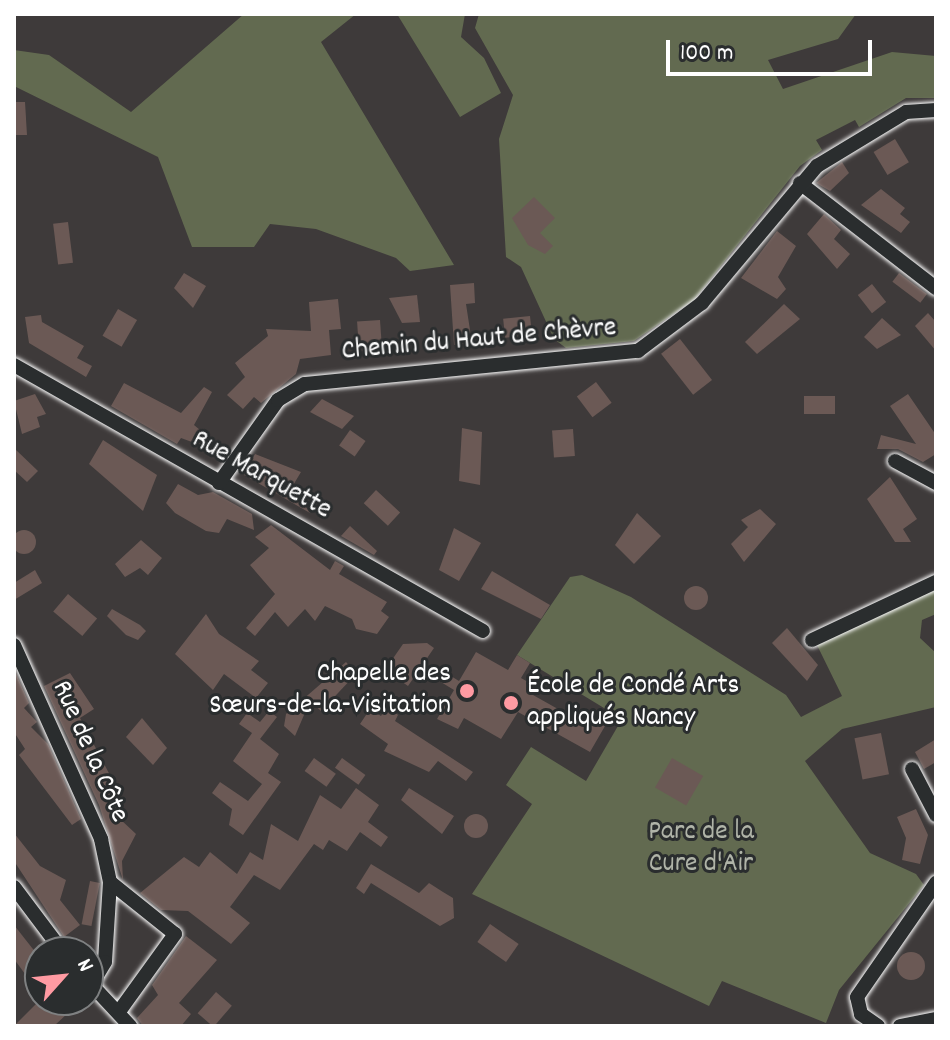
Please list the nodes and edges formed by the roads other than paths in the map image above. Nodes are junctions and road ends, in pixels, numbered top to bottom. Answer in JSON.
{"nodes":[{"id":1,"x":936,"y":110,"type":"edge"},
{"id":2,"x":800,"y":183,"type":"junction"},
{"id":3,"x":936,"y":288,"type":"edge"},
{"id":4,"x":14,"y":365,"type":"edge"},
{"id":5,"x":895,"y":461,"type":"dead end"},
{"id":6,"x":219,"y":483,"type":"junction"},
{"id":7,"x":936,"y":483,"type":"edge"},
{"id":8,"x":936,"y":582,"type":"edge"},
{"id":9,"x":483,"y":631,"type":"dead end"},
{"id":10,"x":812,"y":640,"type":"dead end"},
{"id":11,"x":14,"y":645,"type":"edge"},
{"id":12,"x":912,"y":769,"type":"dead end"},
{"id":13,"x":936,"y":815,"type":"edge"},
{"id":14,"x":110,"y":882,"type":"junction"},
{"id":15,"x":936,"y":883,"type":"edge"},
{"id":16,"x":14,"y":887,"type":"edge"},
{"id":17,"x":51,"y":936,"type":"edge"},
{"id":18,"x":104,"y":963,"type":"edge"},
{"id":19,"x":104,"y":998,"type":"edge"},
{"id":20,"x":118,"y":1013,"type":"junction"},
{"id":21,"x":936,"y":1019,"type":"edge"},
{"id":22,"x":130,"y":1026,"type":"edge"},
{"id":23,"x":878,"y":1026,"type":"edge"},
{"id":24,"x":900,"y":1026,"type":"edge"}],
"edges":[{"from":1,"to":2,"type":"street","name":"Chemin du Haut de Chèvre"},
{"from":2,"to":3,"type":"street"},
{"from":2,"to":6,"type":"street","name":"Chemin du Haut de Chèvre"},
{"from":4,"to":6,"type":"street","name":"Rue Marquette"},
{"from":5,"to":7,"type":"street"},
{"from":6,"to":9,"type":"street","name":"Rue Marquette"},
{"from":8,"to":10,"type":"street"},
{"from":11,"to":14,"type":"street","name":"Rue de la Côte"},
{"from":12,"to":13,"type":"street"},
{"from":14,"to":18,"type":"street","name":"Rue de la Côte"},
{"from":14,"to":20,"type":"street"},
{"from":15,"to":23,"type":"street"},
{"from":16,"to":17,"type":"street"},
{"from":19,"to":20,"type":"street","name":"Rue de la Côte"},
{"from":20,"to":22,"type":"street","name":"Rue de la Côte"},
{"from":21,"to":24,"type":"street"}]}
